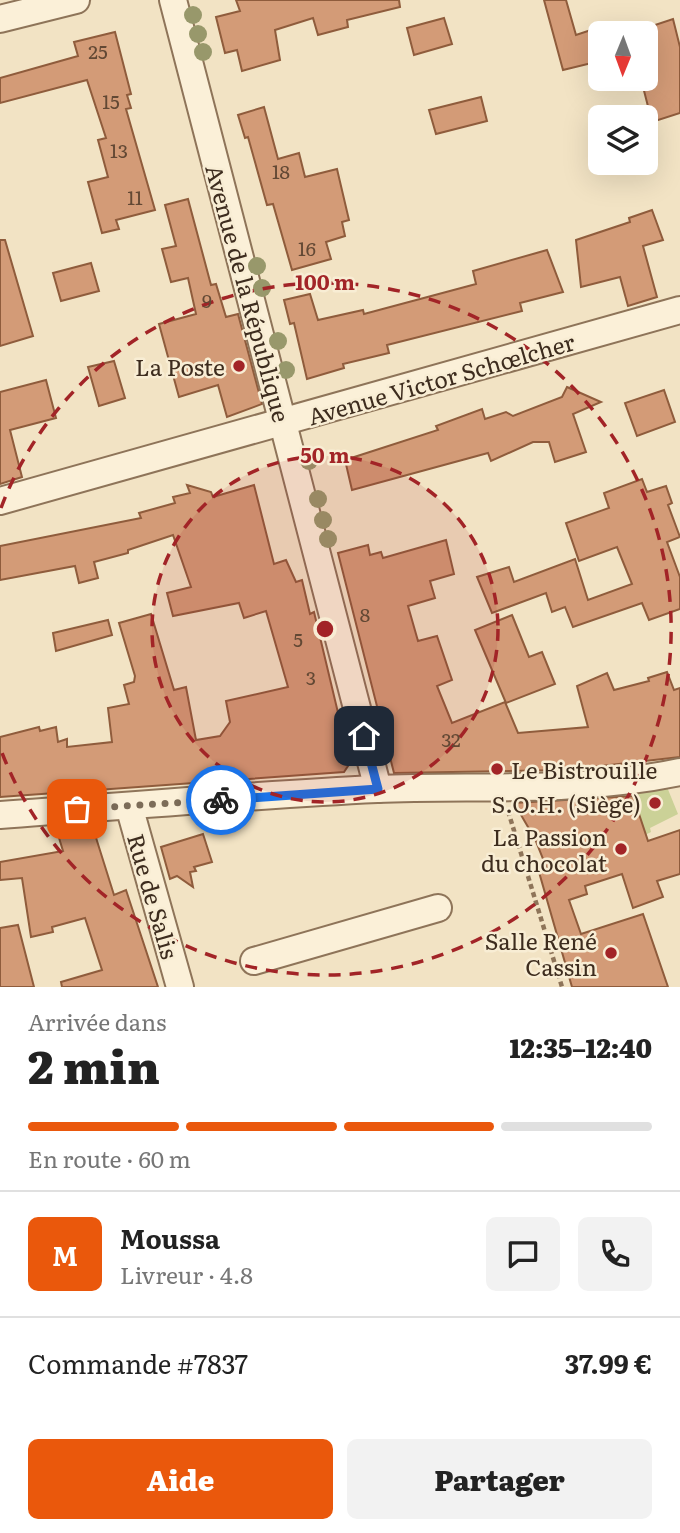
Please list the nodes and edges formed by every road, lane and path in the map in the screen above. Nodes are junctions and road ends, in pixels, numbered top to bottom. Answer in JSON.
{"nodes":[{"id":1,"x":76,"y":0,"type":"edge"},
{"id":2,"x":173,"y":0,"type":"edge"},
{"id":3,"x":0,"y":19,"type":"edge"},
{"id":4,"x":680,"y":310,"type":"edge"},
{"id":5,"x":283,"y":422,"type":"junction"},
{"id":6,"x":0,"y":501,"type":"edge"},
{"id":7,"x":680,"y":772,"type":"edge"},
{"id":8,"x":486,"y":788,"type":"junction"},
{"id":9,"x":378,"y":789,"type":"junction"},
{"id":10,"x":128,"y":806,"type":"junction"},
{"id":11,"x":0,"y":815,"type":"edge"},
{"id":12,"x":438,"y":908,"type":"dead end"},
{"id":13,"x":254,"y":961,"type":"dead end"},
{"id":14,"x":180,"y":987,"type":"edge"},
{"id":15,"x":562,"y":987,"type":"edge"}],
"edges":[{"from":1,"to":3,"type":"street"},
{"from":2,"to":5,"type":"street","name":"Avenue de la République"},
{"from":4,"to":5,"type":"street","name":"Avenue Victor Schœlcher"},
{"from":5,"to":6,"type":"street","name":"Avenue Victor Schœlcher"},
{"from":5,"to":9,"type":"street","name":"Avenue de la République"},
{"from":7,"to":8,"type":"street"},
{"from":8,"to":9,"type":"street"},
{"from":8,"to":15,"type":"path"},
{"from":9,"to":10,"type":"street"},
{"from":10,"to":11,"type":"street"},
{"from":10,"to":14,"type":"street","name":"Rue de Salis"},
{"from":12,"to":13,"type":"street"}]}
